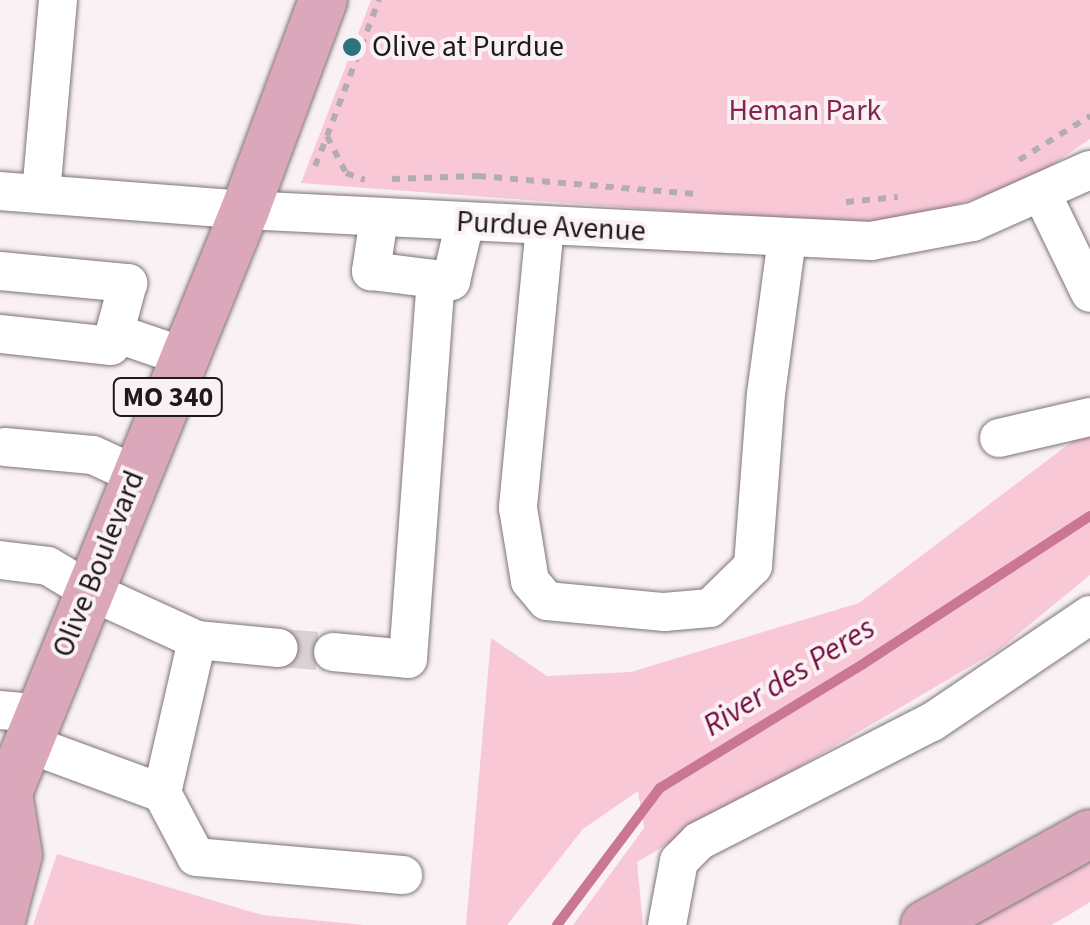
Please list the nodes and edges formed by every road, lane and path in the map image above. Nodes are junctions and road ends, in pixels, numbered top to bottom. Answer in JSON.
{"nodes":[{"id":1,"x":58,"y":0,"type":"edge"},
{"id":2,"x":323,"y":0,"type":"edge"},
{"id":3,"x":379,"y":0,"type":"edge"},
{"id":4,"x":1090,"y":116,"type":"edge"},
{"id":5,"x":326,"y":136,"type":"junction"},
{"id":6,"x":314,"y":166,"type":"dead end"},
{"id":7,"x":1004,"y":168,"type":"dead end"},
{"id":8,"x":1090,"y":170,"type":"edge"},
{"id":9,"x":386,"y":180,"type":"dead end"},
{"id":10,"x":368,"y":181,"type":"dead end"},
{"id":11,"x":0,"y":190,"type":"edge"},
{"id":12,"x":1041,"y":192,"type":"junction"},
{"id":13,"x":41,"y":194,"type":"junction"},
{"id":14,"x":700,"y":194,"type":"dead end"},
{"id":15,"x":914,"y":194,"type":"dead end"},
{"id":16,"x":837,"y":203,"type":"dead end"},
{"id":17,"x":245,"y":210,"type":"junction"},
{"id":18,"x":378,"y":218,"type":"junction"},
{"id":19,"x":464,"y":222,"type":"junction"},
{"id":20,"x":545,"y":226,"type":"junction"},
{"id":21,"x":787,"y":239,"type":"junction"},
{"id":22,"x":0,"y":271,"type":"edge"},
{"id":23,"x":436,"y":279,"type":"junction"},
{"id":24,"x":1090,"y":293,"type":"edge"},
{"id":25,"x":114,"y":333,"type":"junction"},
{"id":26,"x":1,"y":336,"type":"edge"},
{"id":27,"x":185,"y":358,"type":"junction"},
{"id":28,"x":1090,"y":417,"type":"edge"},
{"id":29,"x":999,"y":438,"type":"dead end"},
{"id":30,"x":6,"y":447,"type":"dead end"},
{"id":31,"x":136,"y":475,"type":"junction"},
{"id":32,"x":0,"y":560,"type":"edge"},
{"id":33,"x":88,"y":590,"type":"junction"},
{"id":34,"x":1090,"y":615,"type":"edge"},
{"id":35,"x":197,"y":640,"type":"junction"},
{"id":36,"x":278,"y":648,"type":"tunnel mouth"},
{"id":37,"x":333,"y":652,"type":"tunnel mouth"},
{"id":38,"x":21,"y":722,"type":"edge"},
{"id":39,"x":162,"y":793,"type":"junction"},
{"id":40,"x":4,"y":798,"type":"edge"},
{"id":41,"x":1090,"y":834,"type":"edge"},
{"id":42,"x":403,"y":876,"type":"dead end"},
{"id":43,"x":0,"y":924,"type":"edge"},
{"id":44,"x":668,"y":925,"type":"edge"},
{"id":45,"x":925,"y":925,"type":"edge"}],
"edges":[{"from":1,"to":13,"type":"street"},
{"from":2,"to":17,"type":"main road","name":"Olive Boulevard","number":"MO 340"},
{"from":3,"to":5,"type":"path"},
{"from":4,"to":7,"type":"path"},
{"from":5,"to":6,"type":"path"},
{"from":5,"to":10,"type":"path"},
{"from":8,"to":12,"type":"street","name":"Purdue Avenue"},
{"from":9,"to":14,"type":"path"},
{"from":11,"to":13,"type":"street","name":"Purdue Avenue"},
{"from":12,"to":21,"type":"street","name":"Purdue Avenue"},
{"from":12,"to":24,"type":"street"},
{"from":13,"to":17,"type":"street","name":"Purdue Avenue"},
{"from":15,"to":16,"type":"path"},
{"from":17,"to":18,"type":"street","name":"Purdue Avenue"},
{"from":17,"to":27,"type":"main road","name":"Olive Boulevard","number":"MO 340"},
{"from":18,"to":19,"type":"street","name":"Purdue Avenue"},
{"from":18,"to":23,"type":"street"},
{"from":19,"to":20,"type":"street","name":"Purdue Avenue"},
{"from":19,"to":23,"type":"street"},
{"from":20,"to":21,"type":"street","name":"Purdue Avenue"},
{"from":20,"to":21,"type":"street"},
{"from":22,"to":25,"type":"street"},
{"from":23,"to":37,"type":"street"},
{"from":25,"to":26,"type":"street"},
{"from":25,"to":27,"type":"street"},
{"from":27,"to":31,"type":"main road","name":"Olive Boulevard","number":"MO 340"},
{"from":28,"to":29,"type":"street"},
{"from":30,"to":31,"type":"street"},
{"from":31,"to":33,"type":"main road","name":"Olive Boulevard","number":"MO 340"},
{"from":32,"to":33,"type":"street"},
{"from":33,"to":35,"type":"street"},
{"from":33,"to":38,"type":"main road","name":"Olive Boulevard","number":"MO 340"},
{"from":34,"to":44,"type":"street"},
{"from":35,"to":36,"type":"street"},
{"from":35,"to":39,"type":"street"},
{"from":38,"to":39,"type":"street"},
{"from":38,"to":40,"type":"main road","name":"Olive Boulevard","number":"MO 340"},
{"from":39,"to":42,"type":"street"},
{"from":40,"to":43,"type":"main road","name":"Olive Boulevard","number":"MO 340"},
{"from":41,"to":45,"type":"main road"}]}
